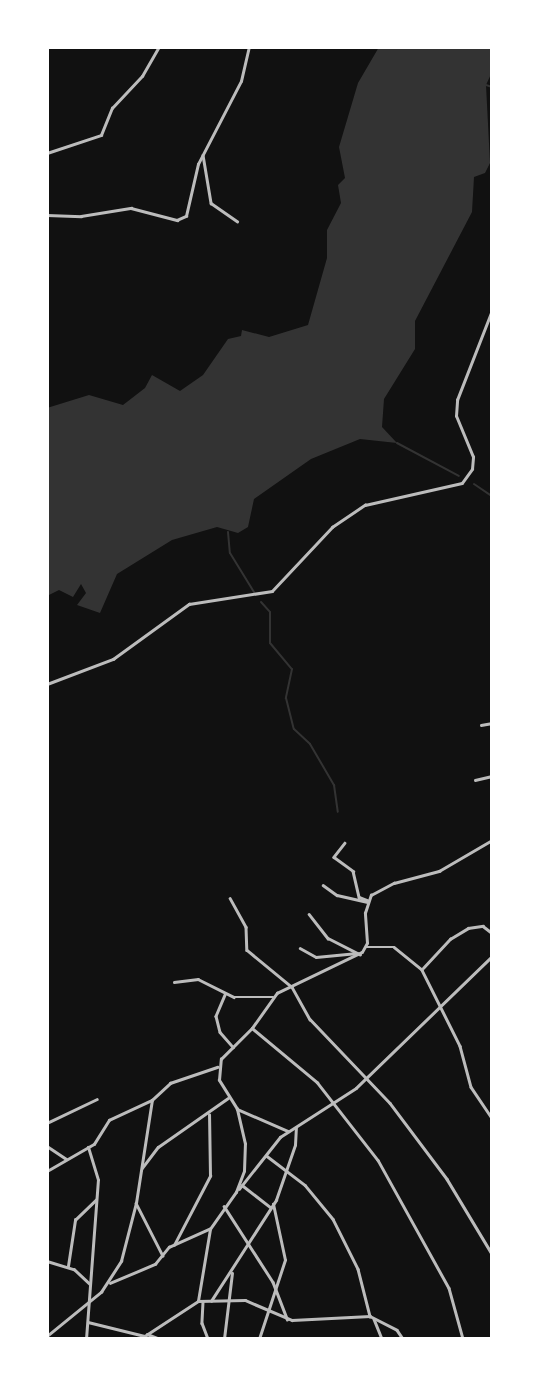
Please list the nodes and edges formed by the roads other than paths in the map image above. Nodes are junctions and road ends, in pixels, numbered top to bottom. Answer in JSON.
{"nodes":[{"id":1,"x":159,"y":47,"type":"edge"},
{"id":2,"x":249,"y":47,"type":"edge"},
{"id":3,"x":47,"y":153,"type":"edge"},
{"id":4,"x":203,"y":155,"type":"junction"},
{"id":5,"x":47,"y":215,"type":"edge"},
{"id":6,"x":237,"y":221,"type":"dead end"},
{"id":7,"x":492,"y":310,"type":"edge"},
{"id":8,"x":47,"y":684,"type":"edge"},
{"id":9,"x":492,"y":723,"type":"edge"},
{"id":10,"x":481,"y":725,"type":"dead end"},
{"id":11,"x":492,"y":776,"type":"edge"},
{"id":12,"x":475,"y":780,"type":"dead end"},
{"id":13,"x":492,"y":841,"type":"edge"},
{"id":14,"x":345,"y":844,"type":"dead end"},
{"id":15,"x":323,"y":885,"type":"dead end"},
{"id":16,"x":230,"y":898,"type":"dead end"},
{"id":17,"x":367,"y":901,"type":"junction"},
{"id":18,"x":309,"y":914,"type":"dead end"},
{"id":19,"x":492,"y":933,"type":"edge"},
{"id":20,"x":366,"y":947,"type":"junction"},
{"id":21,"x":300,"y":948,"type":"dead end"},
{"id":22,"x":360,"y":953,"type":"junction"},
{"id":23,"x":492,"y":956,"type":"edge"},
{"id":24,"x":422,"y":970,"type":"junction"},
{"id":25,"x":174,"y":982,"type":"dead end"},
{"id":26,"x":292,"y":987,"type":"junction"},
{"id":27,"x":225,"y":994,"type":"junction"},
{"id":28,"x":273,"y":997,"type":"junction"},
{"id":29,"x":438,"y":1010,"type":"junction"},
{"id":30,"x":252,"y":1028,"type":"junction"},
{"id":31,"x":233,"y":1047,"type":"junction"},
{"id":32,"x":217,"y":1067,"type":"junction"},
{"id":33,"x":368,"y":1077,"type":"junction"},
{"id":34,"x":229,"y":1097,"type":"junction"},
{"id":35,"x":97,"y":1100,"type":"dead end"},
{"id":36,"x":152,"y":1100,"type":"junction"},
{"id":37,"x":336,"y":1102,"type":"junction"},
{"id":38,"x":237,"y":1109,"type":"junction"},
{"id":39,"x":209,"y":1115,"type":"junction"},
{"id":40,"x":492,"y":1118,"type":"edge"},
{"id":41,"x":47,"y":1123,"type":"edge"},
{"id":42,"x":296,"y":1126,"type":"junction"},
{"id":43,"x":288,"y":1131,"type":"junction"},
{"id":44,"x":47,"y":1146,"type":"edge"},
{"id":45,"x":88,"y":1148,"type":"junction"},
{"id":46,"x":266,"y":1156,"type":"junction"},
{"id":47,"x":66,"y":1159,"type":"junction"},
{"id":48,"x":47,"y":1171,"type":"edge"},
{"id":49,"x":141,"y":1171,"type":"junction"},
{"id":50,"x":284,"y":1171,"type":"junction"},
{"id":51,"x":242,"y":1185,"type":"junction"},
{"id":52,"x":236,"y":1192,"type":"junction"},
{"id":53,"x":96,"y":1200,"type":"junction"},
{"id":54,"x":136,"y":1203,"type":"junction"},
{"id":55,"x":224,"y":1206,"type":"junction"},
{"id":56,"x":272,"y":1206,"type":"junction"},
{"id":57,"x":210,"y":1229,"type":"junction"},
{"id":58,"x":248,"y":1242,"type":"junction"},
{"id":59,"x":174,"y":1245,"type":"junction"},
{"id":60,"x":492,"y":1254,"type":"edge"},
{"id":61,"x":163,"y":1256,"type":"junction"},
{"id":62,"x":47,"y":1261,"type":"edge"},
{"id":63,"x":68,"y":1266,"type":"junction"},
{"id":64,"x":232,"y":1269,"type":"junction"},
{"id":65,"x":110,"y":1283,"type":"junction"},
{"id":66,"x":90,"y":1284,"type":"junction"},
{"id":67,"x":276,"y":1289,"type":"junction"},
{"id":68,"x":231,"y":1299,"type":"junction"},
{"id":69,"x":198,"y":1301,"type":"junction"},
{"id":70,"x":203,"y":1301,"type":"junction"},
{"id":71,"x":211,"y":1301,"type":"junction"},
{"id":72,"x":89,"y":1303,"type":"junction"},
{"id":73,"x":267,"y":1310,"type":"junction"},
{"id":74,"x":372,"y":1317,"type":"junction"},
{"id":75,"x":288,"y":1319,"type":"junction"},
{"id":76,"x":88,"y":1322,"type":"junction"},
{"id":77,"x":146,"y":1335,"type":"junction"},
{"id":78,"x":47,"y":1336,"type":"edge"},
{"id":79,"x":86,"y":1339,"type":"edge"},
{"id":80,"x":140,"y":1339,"type":"edge"},
{"id":81,"x":160,"y":1339,"type":"edge"},
{"id":82,"x":208,"y":1339,"type":"edge"},
{"id":83,"x":223,"y":1339,"type":"edge"},
{"id":84,"x":259,"y":1339,"type":"edge"},
{"id":85,"x":382,"y":1339,"type":"edge"},
{"id":86,"x":403,"y":1339,"type":"edge"},
{"id":87,"x":463,"y":1339,"type":"edge"}],
"edges":[{"from":1,"to":3,"type":"street"},
{"from":2,"to":4,"type":"street"},
{"from":4,"to":5,"type":"street"},
{"from":4,"to":6,"type":"street"},
{"from":7,"to":8,"type":"street"},
{"from":9,"to":10,"type":"street"},
{"from":11,"to":12,"type":"street"},
{"from":13,"to":17,"type":"street"},
{"from":14,"to":17,"type":"street"},
{"from":15,"to":17,"type":"street"},
{"from":16,"to":26,"type":"street"},
{"from":17,"to":20,"type":"street"},
{"from":18,"to":22,"type":"street"},
{"from":19,"to":24,"type":"street"},
{"from":20,"to":22,"type":"street"},
{"from":20,"to":24,"type":"street"},
{"from":21,"to":22,"type":"street"},
{"from":22,"to":26,"type":"street"},
{"from":23,"to":29,"type":"street"},
{"from":24,"to":29,"type":"street"},
{"from":25,"to":27,"type":"street"},
{"from":26,"to":28,"type":"street"},
{"from":26,"to":33,"type":"street"},
{"from":27,"to":28,"type":"street"},
{"from":27,"to":31,"type":"street"},
{"from":28,"to":30,"type":"street"},
{"from":29,"to":33,"type":"street"},
{"from":29,"to":40,"type":"street"},
{"from":30,"to":31,"type":"street"},
{"from":30,"to":37,"type":"street"},
{"from":31,"to":32,"type":"street"},
{"from":32,"to":34,"type":"street"},
{"from":32,"to":36,"type":"street"},
{"from":33,"to":37,"type":"street"},
{"from":33,"to":60,"type":"street"},
{"from":34,"to":38,"type":"street"},
{"from":34,"to":39,"type":"street"},
{"from":35,"to":41,"type":"street"},
{"from":36,"to":45,"type":"street"},
{"from":36,"to":49,"type":"street"},
{"from":37,"to":42,"type":"street"},
{"from":37,"to":87,"type":"street"},
{"from":38,"to":43,"type":"street"},
{"from":38,"to":52,"type":"street"},
{"from":39,"to":49,"type":"street"},
{"from":39,"to":59,"type":"street"},
{"from":42,"to":43,"type":"street"},
{"from":42,"to":50,"type":"street"},
{"from":43,"to":46,"type":"street"},
{"from":44,"to":47,"type":"street"},
{"from":45,"to":47,"type":"street"},
{"from":45,"to":53,"type":"street"},
{"from":46,"to":50,"type":"street"},
{"from":46,"to":51,"type":"street"},
{"from":47,"to":48,"type":"street"},
{"from":49,"to":54,"type":"street"},
{"from":50,"to":56,"type":"street"},
{"from":50,"to":74,"type":"street"},
{"from":51,"to":52,"type":"street"},
{"from":51,"to":56,"type":"street"},
{"from":52,"to":55,"type":"street"},
{"from":53,"to":63,"type":"street"},
{"from":53,"to":66,"type":"street"},
{"from":54,"to":61,"type":"street"},
{"from":54,"to":65,"type":"street"},
{"from":55,"to":57,"type":"street"},
{"from":55,"to":58,"type":"street"},
{"from":56,"to":58,"type":"street"},
{"from":56,"to":67,"type":"street"},
{"from":57,"to":59,"type":"street"},
{"from":57,"to":69,"type":"street"},
{"from":58,"to":64,"type":"street"},
{"from":58,"to":67,"type":"street"},
{"from":59,"to":61,"type":"street"},
{"from":61,"to":65,"type":"street"},
{"from":62,"to":63,"type":"street"},
{"from":63,"to":66,"type":"street"},
{"from":64,"to":68,"type":"street"},
{"from":64,"to":71,"type":"street"},
{"from":65,"to":72,"type":"street"},
{"from":66,"to":72,"type":"street"},
{"from":67,"to":73,"type":"street"},
{"from":67,"to":75,"type":"street"},
{"from":68,"to":71,"type":"street"},
{"from":68,"to":73,"type":"street"},
{"from":68,"to":83,"type":"street"},
{"from":69,"to":70,"type":"street"},
{"from":69,"to":77,"type":"street"},
{"from":70,"to":71,"type":"street"},
{"from":70,"to":82,"type":"street"},
{"from":72,"to":76,"type":"street"},
{"from":72,"to":78,"type":"street"},
{"from":73,"to":75,"type":"street"},
{"from":73,"to":84,"type":"street"},
{"from":74,"to":75,"type":"street"},
{"from":74,"to":85,"type":"street"},
{"from":74,"to":86,"type":"street"},
{"from":76,"to":77,"type":"street"},
{"from":76,"to":79,"type":"street"},
{"from":77,"to":80,"type":"street"},
{"from":77,"to":81,"type":"street"}]}
